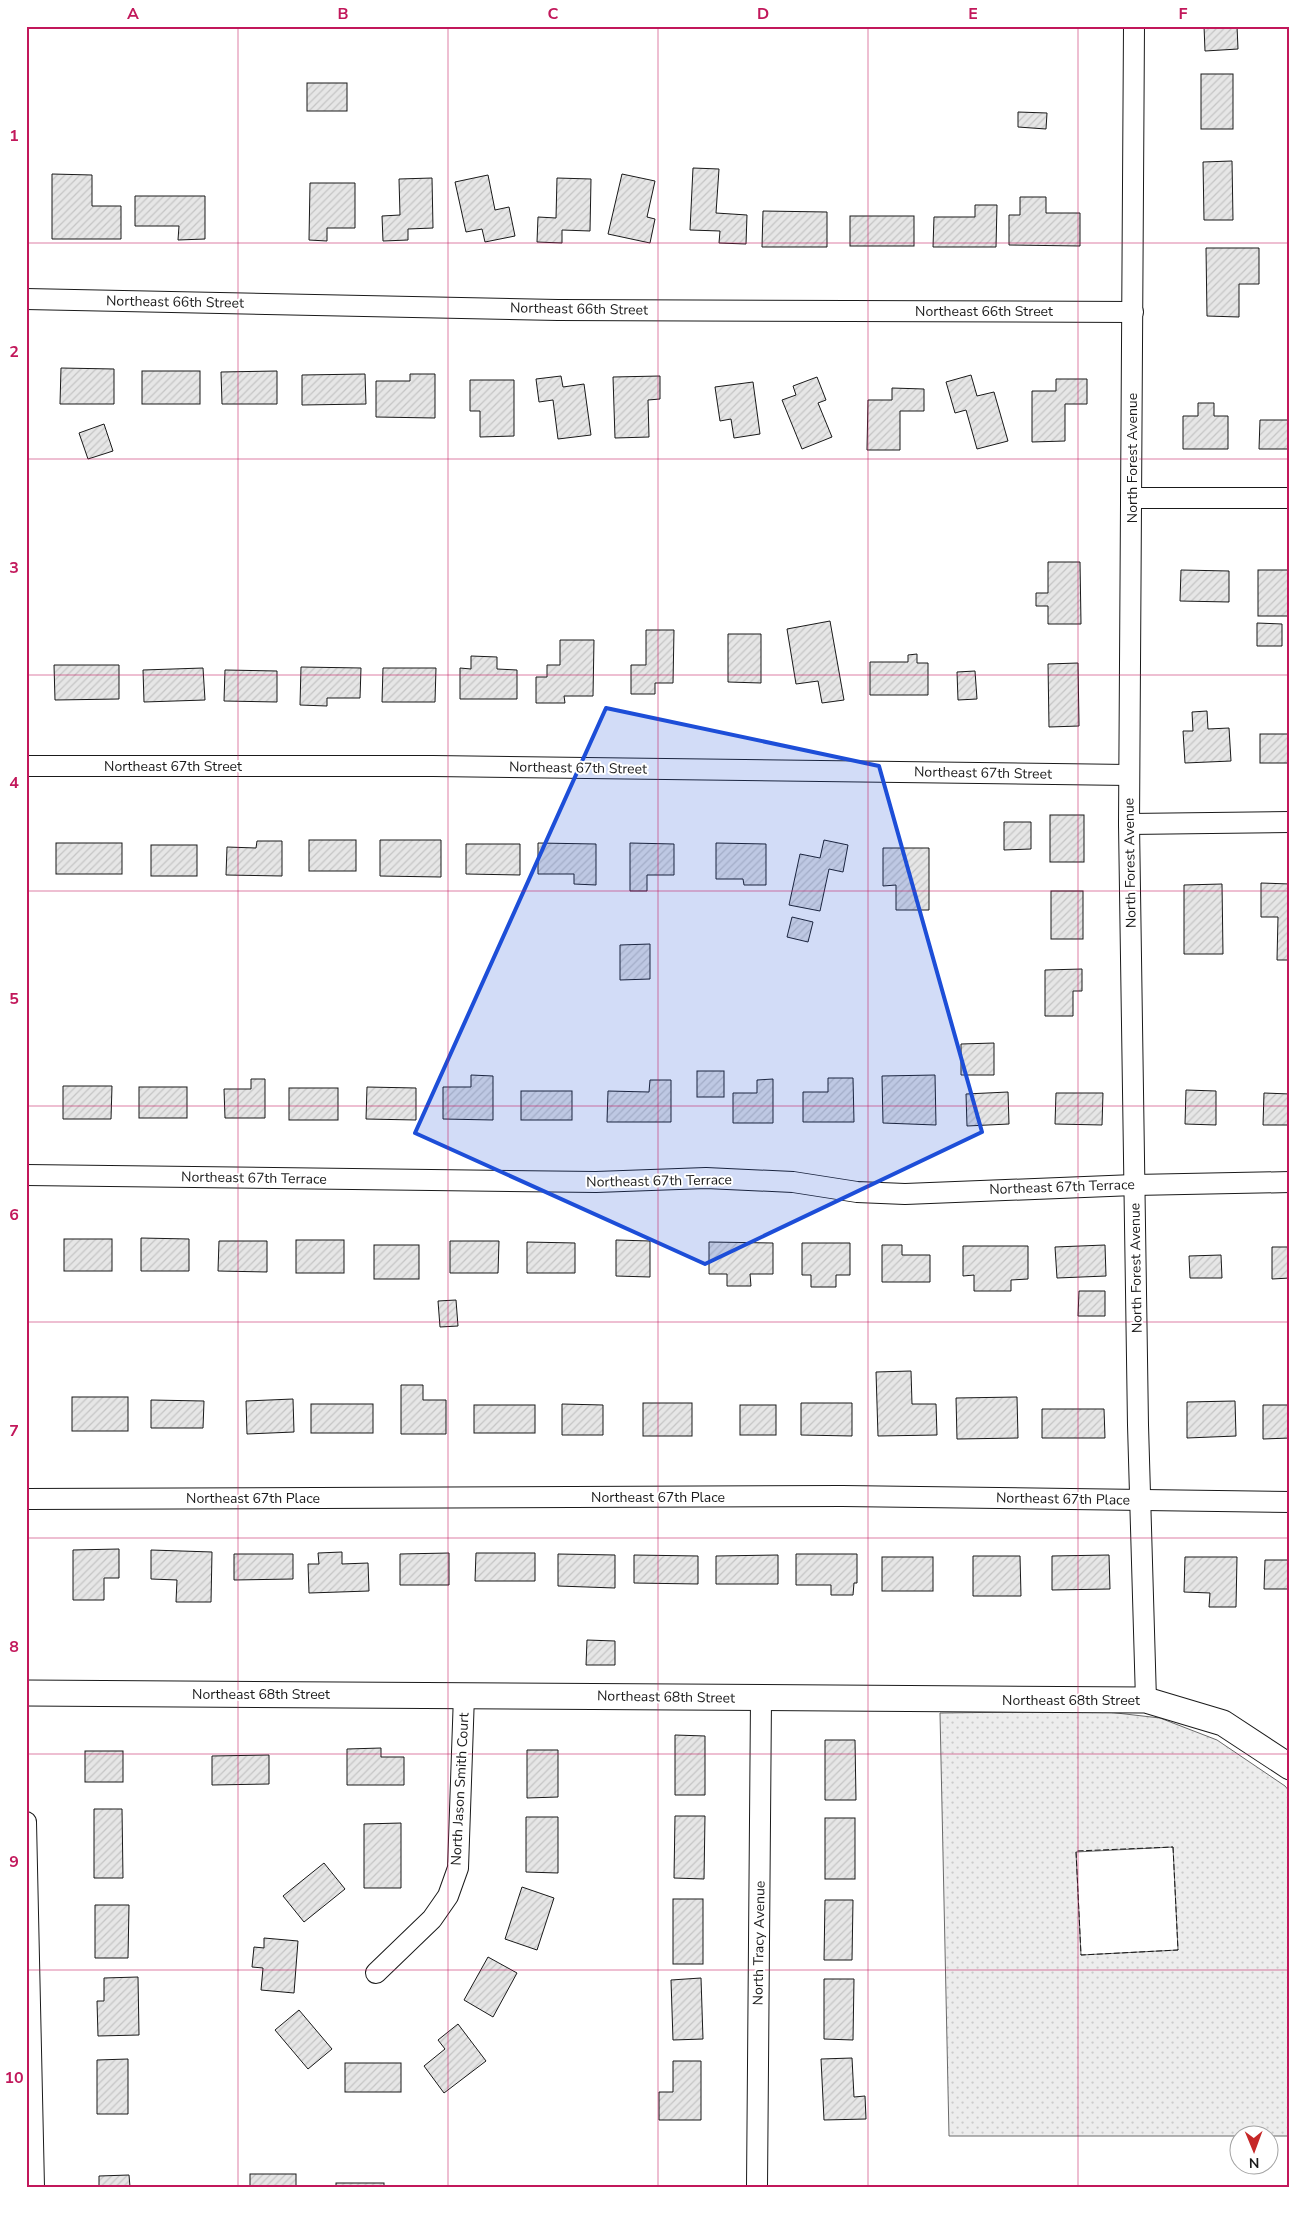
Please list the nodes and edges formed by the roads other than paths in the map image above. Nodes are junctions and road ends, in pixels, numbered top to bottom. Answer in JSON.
{"nodes":[{"id":1,"x":1134,"y":26,"type":"edge"},
{"id":2,"x":26,"y":299,"type":"edge"},
{"id":3,"x":1133,"y":312,"type":"junction"},
{"id":4,"x":1131,"y":498,"type":"junction"},
{"id":5,"x":1290,"y":498,"type":"edge"},
{"id":6,"x":26,"y":766,"type":"edge"},
{"id":7,"x":1129,"y":775,"type":"junction"},
{"id":8,"x":1290,"y":822,"type":"edge"},
{"id":9,"x":1129,"y":824,"type":"junction"},
{"id":10,"x":26,"y":1175,"type":"edge"},
{"id":11,"x":1290,"y":1182,"type":"edge"},
{"id":12,"x":1134,"y":1185,"type":"junction"},
{"id":13,"x":26,"y":1499,"type":"edge"},
{"id":14,"x":1140,"y":1500,"type":"junction"},
{"id":15,"x":1290,"y":1502,"type":"edge"},
{"id":16,"x":26,"y":1693,"type":"edge"},
{"id":17,"x":464,"y":1695,"type":"junction"},
{"id":18,"x":761,"y":1699,"type":"junction"},
{"id":19,"x":1146,"y":1700,"type":"junction"},
{"id":20,"x":1290,"y":1767,"type":"edge"},
{"id":21,"x":26,"y":1822,"type":"edge"},
{"id":22,"x":376,"y":1973,"type":"dead end"},
{"id":23,"x":34,"y":2187,"type":"edge"},
{"id":24,"x":757,"y":2187,"type":"edge"}],
"edges":[{"from":1,"to":3,"type":"street","name":"North Forest Avenue"},
{"from":2,"to":3,"type":"street","name":"Northeast 66th Street"},
{"from":3,"to":4,"type":"street","name":"North Forest Avenue"},
{"from":4,"to":5,"type":"street"},
{"from":4,"to":7,"type":"street","name":"North Forest Avenue"},
{"from":6,"to":7,"type":"street","name":"Northeast 67th Street"},
{"from":7,"to":9,"type":"street","name":"North Forest Avenue"},
{"from":8,"to":9,"type":"street"},
{"from":9,"to":12,"type":"street","name":"North Forest Avenue"},
{"from":10,"to":12,"type":"street","name":"Northeast 67th Terrace"},
{"from":11,"to":12,"type":"street","name":"Northeast 67th Terrace"},
{"from":12,"to":14,"type":"street","name":"North Forest Avenue"},
{"from":13,"to":14,"type":"street","name":"Northeast 67th Place"},
{"from":14,"to":15,"type":"street","name":"Northeast 67th Place"},
{"from":14,"to":19,"type":"street","name":"North Forest Avenue"},
{"from":16,"to":17,"type":"street","name":"Northeast 68th Street"},
{"from":17,"to":18,"type":"street","name":"Northeast 68th Street"},
{"from":17,"to":22,"type":"street","name":"North Jason Smith Court"},
{"from":18,"to":19,"type":"street","name":"Northeast 68th Street"},
{"from":18,"to":24,"type":"street","name":"North Tracy Avenue"},
{"from":19,"to":20,"type":"street","name":"Northeast 68th Street"},
{"from":21,"to":23,"type":"street"}]}
